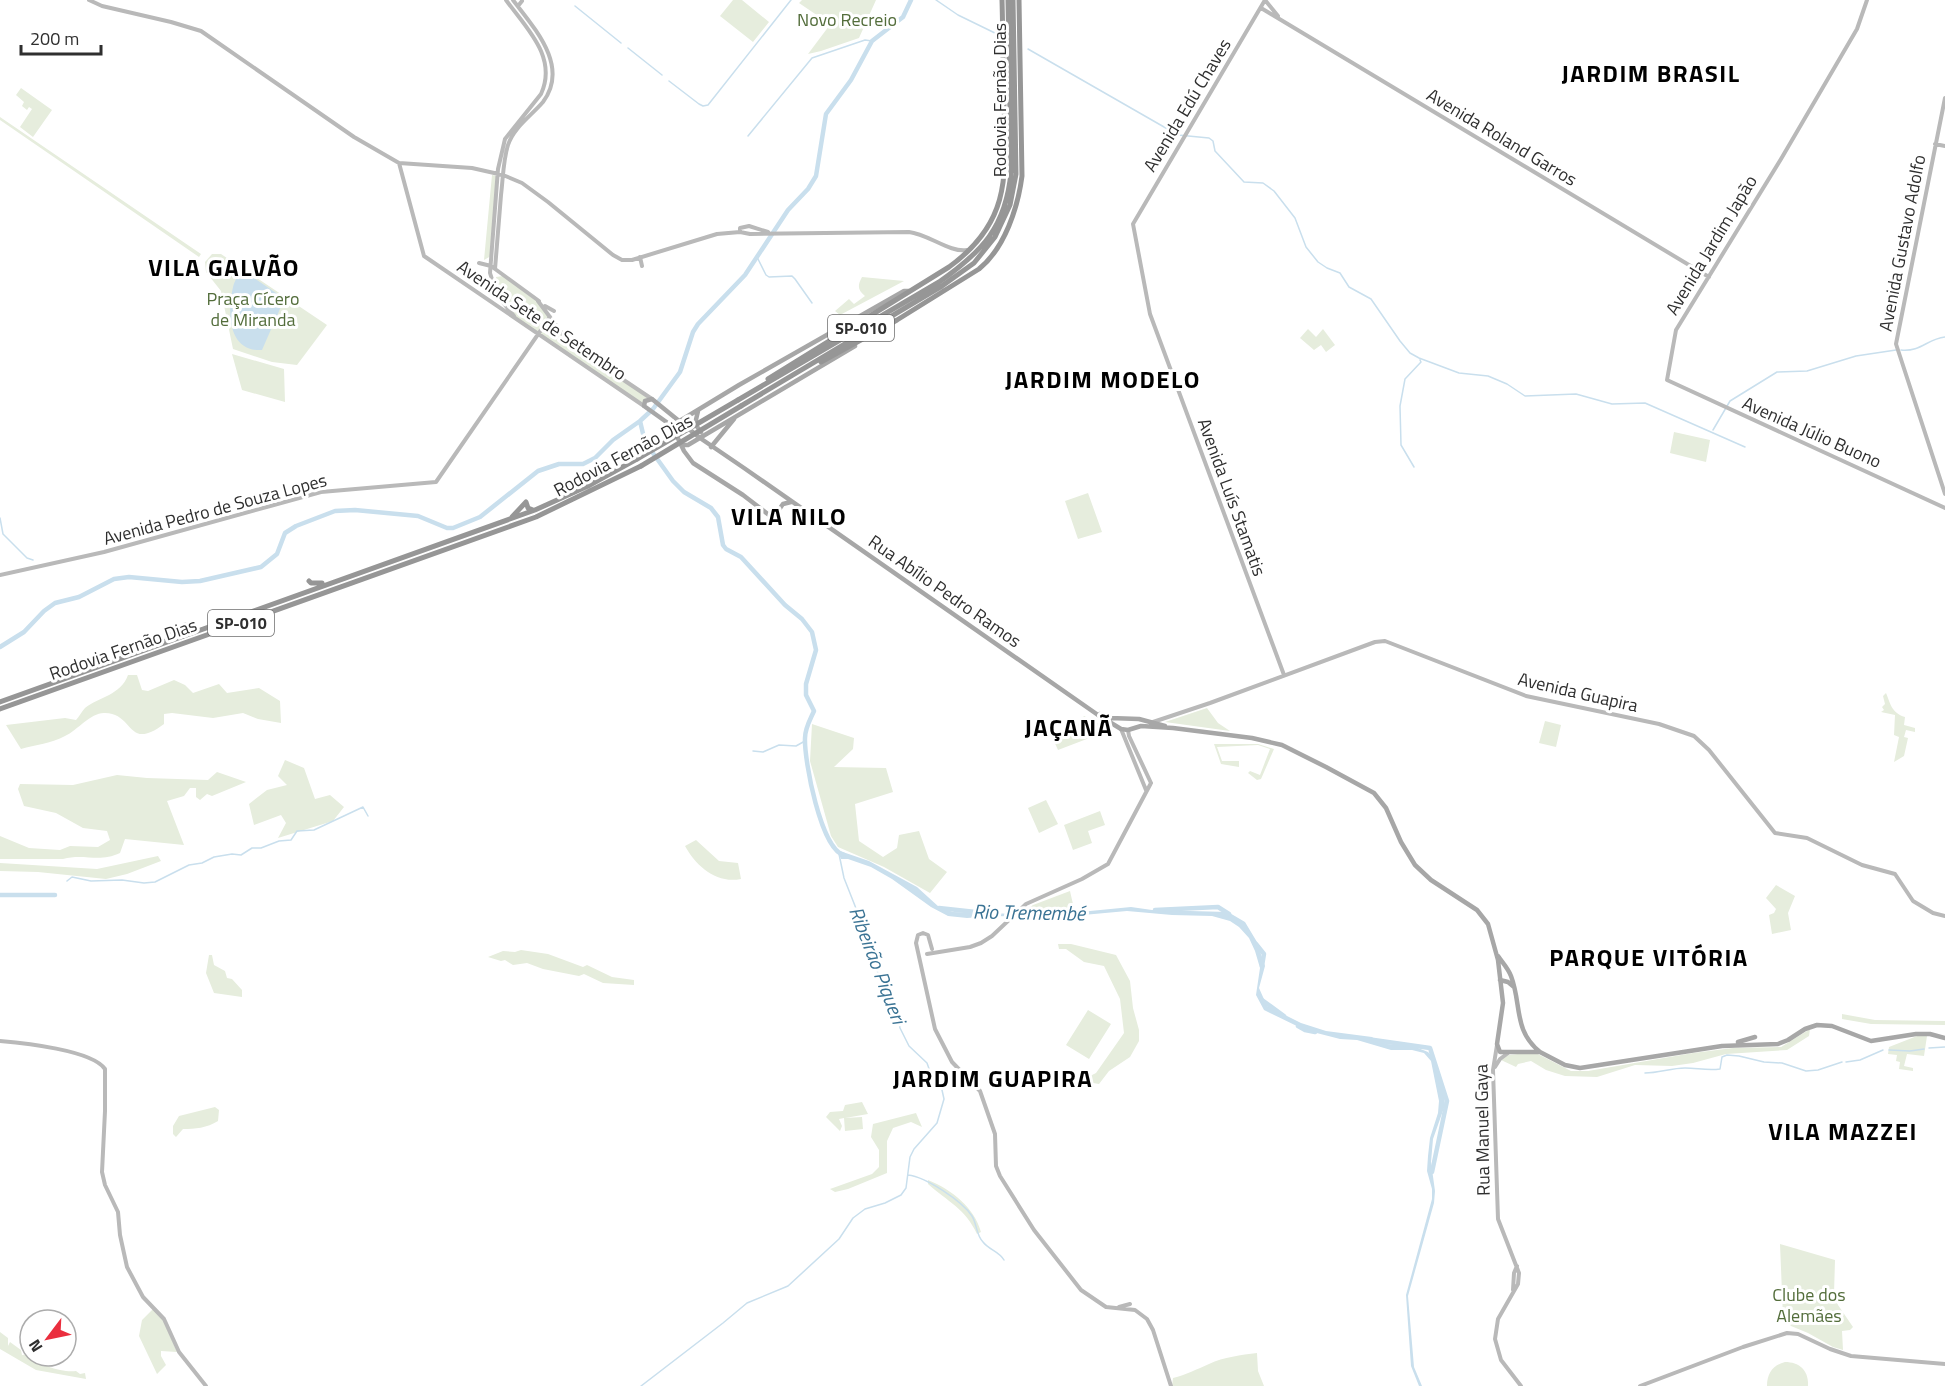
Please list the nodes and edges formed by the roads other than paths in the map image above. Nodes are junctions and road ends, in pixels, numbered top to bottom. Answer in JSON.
{"nodes":[{"id":1,"x":89,"y":0,"type":"edge"},
{"id":2,"x":506,"y":0,"type":"edge"},
{"id":3,"x":513,"y":0,"type":"edge"},
{"id":4,"x":1002,"y":0,"type":"edge"},
{"id":5,"x":1008,"y":0,"type":"edge"},
{"id":6,"x":1013,"y":0,"type":"edge"},
{"id":7,"x":1019,"y":0,"type":"edge"},
{"id":8,"x":1867,"y":0,"type":"edge"},
{"id":9,"x":522,"y":1,"type":"edge"},
{"id":10,"x":1264,"y":3,"type":"edge"},
{"id":11,"x":518,"y":6,"type":"junction"},
{"id":12,"x":1281,"y":19,"type":"junction"},
{"id":13,"x":1945,"y":98,"type":"edge"},
{"id":14,"x":1935,"y":144,"type":"junction"},
{"id":15,"x":1945,"y":146,"type":"edge"},
{"id":16,"x":399,"y":163,"type":"junction"},
{"id":17,"x":497,"y":174,"type":"junction"},
{"id":18,"x":503,"y":175,"type":"junction"},
{"id":19,"x":1133,"y":224,"type":"joint"},
{"id":20,"x":757,"y":228,"type":"junction"},
{"id":21,"x":740,"y":232,"type":"junction"},
{"id":22,"x":769,"y":232,"type":"junction"},
{"id":23,"x":750,"y":234,"type":"junction"},
{"id":24,"x":954,"y":249,"type":"junction"},
{"id":25,"x":971,"y":249,"type":"junction"},
{"id":26,"x":491,"y":256,"type":"junction"},
{"id":27,"x":640,"y":257,"type":"junction"},
{"id":28,"x":954,"y":264,"type":"junction"},
{"id":29,"x":642,"y":266,"type":"dead end"},
{"id":30,"x":493,"y":267,"type":"junction"},
{"id":31,"x":503,"y":275,"type":"junction"},
{"id":32,"x":1709,"y":277,"type":"junction"},
{"id":33,"x":492,"y":285,"type":"junction"},
{"id":34,"x":909,"y":291,"type":"junction"},
{"id":35,"x":538,"y":301,"type":"junction"},
{"id":36,"x":554,"y":311,"type":"dead end"},
{"id":37,"x":550,"y":317,"type":"junction"},
{"id":38,"x":897,"y":320,"type":"junction"},
{"id":39,"x":518,"y":321,"type":"junction"},
{"id":40,"x":538,"y":335,"type":"junction"},
{"id":41,"x":617,"y":376,"type":"junction"},
{"id":42,"x":787,"y":379,"type":"junction"},
{"id":43,"x":1667,"y":380,"type":"joint"},
{"id":44,"x":616,"y":387,"type":"junction"},
{"id":45,"x":652,"y":399,"type":"junction"},
{"id":46,"x":740,"y":402,"type":"junction"},
{"id":47,"x":645,"y":407,"type":"junction"},
{"id":48,"x":699,"y":409,"type":"junction"},
{"id":49,"x":736,"y":416,"type":"junction"},
{"id":50,"x":678,"y":422,"type":"junction"},
{"id":51,"x":707,"y":434,"type":"junction"},
{"id":52,"x":700,"y":438,"type":"junction"},
{"id":53,"x":681,"y":445,"type":"junction"},
{"id":54,"x":711,"y":447,"type":"junction"},
{"id":55,"x":780,"y":494,"type":"junction"},
{"id":56,"x":1945,"y":494,"type":"edge"},
{"id":57,"x":791,"y":502,"type":"junction"},
{"id":58,"x":783,"y":504,"type":"junction"},
{"id":59,"x":1945,"y":508,"type":"edge"},
{"id":60,"x":535,"y":510,"type":"junction"},
{"id":61,"x":509,"y":520,"type":"junction"},
{"id":62,"x":0,"y":575,"type":"edge"},
{"id":63,"x":309,"y":580,"type":"dead end"},
{"id":64,"x":327,"y":583,"type":"junction"},
{"id":65,"x":192,"y":632,"type":"junction"},
{"id":66,"x":164,"y":642,"type":"junction"},
{"id":67,"x":1284,"y":675,"type":"junction"},
{"id":68,"x":0,"y":702,"type":"edge"},
{"id":69,"x":0,"y":709,"type":"edge"},
{"id":70,"x":1093,"y":711,"type":"junction"},
{"id":71,"x":1133,"y":718,"type":"junction"},
{"id":72,"x":1139,"y":719,"type":"junction"},
{"id":73,"x":1153,"y":722,"type":"junction"},
{"id":74,"x":1139,"y":727,"type":"junction"},
{"id":75,"x":1173,"y":728,"type":"junction"},
{"id":76,"x":1121,"y":729,"type":"junction"},
{"id":77,"x":1128,"y":730,"type":"junction"},
{"id":78,"x":1142,"y":782,"type":"junction"},
{"id":79,"x":1151,"y":783,"type":"junction"},
{"id":80,"x":1146,"y":791,"type":"junction"},
{"id":81,"x":1945,"y":916,"type":"edge"},
{"id":82,"x":918,"y":948,"type":"junction"},
{"id":83,"x":932,"y":949,"type":"junction"},
{"id":84,"x":944,"y":952,"type":"junction"},
{"id":85,"x":1496,"y":953,"type":"junction"},
{"id":86,"x":927,"y":955,"type":"junction"},
{"id":87,"x":921,"y":963,"type":"junction"},
{"id":88,"x":1500,"y":980,"type":"junction"},
{"id":89,"x":1514,"y":987,"type":"junction"},
{"id":90,"x":1817,"y":1025,"type":"junction"},
{"id":91,"x":1810,"y":1026,"type":"junction"},
{"id":92,"x":1755,"y":1036,"type":"dead end"},
{"id":93,"x":1945,"y":1038,"type":"edge"},
{"id":94,"x":0,"y":1041,"type":"edge"},
{"id":95,"x":1497,"y":1044,"type":"junction"},
{"id":96,"x":1532,"y":1045,"type":"junction"},
{"id":97,"x":1730,"y":1045,"type":"junction"},
{"id":98,"x":1527,"y":1051,"type":"junction"},
{"id":99,"x":1540,"y":1052,"type":"junction"},
{"id":100,"x":1508,"y":1053,"type":"junction"},
{"id":101,"x":1493,"y":1070,"type":"junction"},
{"id":102,"x":1136,"y":1302,"type":"dead end"},
{"id":103,"x":1130,"y":1304,"type":"dead end"},
{"id":104,"x":1115,"y":1308,"type":"junction"},
{"id":105,"x":1135,"y":1310,"type":"junction"},
{"id":106,"x":1945,"y":1364,"type":"edge"},
{"id":107,"x":206,"y":1386,"type":"edge"},
{"id":108,"x":1171,"y":1386,"type":"edge"},
{"id":109,"x":1521,"y":1386,"type":"edge"},
{"id":110,"x":1640,"y":1386,"type":"edge"}],
"edges":[{"from":1,"to":16,"type":"main road"},
{"from":2,"to":17,"type":"main road"},
{"from":3,"to":11,"type":"main road"},
{"from":4,"to":25,"type":"highway"},
{"from":5,"to":46,"type":"highway","name":"Rodovia Fernão Dias","number":"SP-010"},
{"from":6,"to":42,"type":"highway","name":"Rodovia Fernão Dias","number":"SP-010"},
{"from":7,"to":38,"type":"highway","number":"SP-010"},
{"from":8,"to":32,"type":"main road","name":"Avenida Jardim Japão"},
{"from":9,"to":11,"type":"main road"},
{"from":10,"to":12,"type":"main road","name":"Avenida Roland Garros"},
{"from":10,"to":12,"type":"main road","name":"Avenida Roland Garros"},
{"from":10,"to":19,"type":"main road","name":"Avenida Edú Chaves"},
{"from":11,"to":18,"type":"main road"},
{"from":12,"to":32,"type":"main road","name":"Avenida Roland Garros"},
{"from":13,"to":14,"type":"main road","name":"Avenida Gustavo Adolfo"},
{"from":14,"to":15,"type":"main road"},
{"from":14,"to":56,"type":"main road","name":"Avenida Gustavo Adolfo"},
{"from":16,"to":17,"type":"main road"},
{"from":16,"to":39,"type":"main road","name":"Avenida Sete de Setembro"},
{"from":17,"to":18,"type":"main road"},
{"from":17,"to":26,"type":"main road"},
{"from":18,"to":27,"type":"main road"},
{"from":18,"to":30,"type":"main road"},
{"from":19,"to":67,"type":"main road","name":"Avenida Luís Stamatis"},
{"from":20,"to":21,"type":"main road"},
{"from":20,"to":22,"type":"main road"},
{"from":20,"to":23,"type":"main road"},
{"from":21,"to":23,"type":"main road"},
{"from":21,"to":27,"type":"main road"},
{"from":22,"to":23,"type":"main road"},
{"from":22,"to":24,"type":"main road"},
{"from":24,"to":25,"type":"main road"},
{"from":24,"to":28,"type":"main road"},
{"from":25,"to":28,"type":"highway"},
{"from":26,"to":30,"type":"main road"},
{"from":26,"to":30,"type":"main road"},
{"from":27,"to":29,"type":"main road"},
{"from":28,"to":34,"type":"highway"},
{"from":30,"to":31,"type":"main road"},
{"from":30,"to":33,"type":"main road"},
{"from":31,"to":33,"type":"main road"},
{"from":31,"to":35,"type":"main road"},
{"from":32,"to":43,"type":"main road","name":"Avenida Jardim Japão"},
{"from":33,"to":39,"type":"main road"},
{"from":34,"to":46,"type":"highway"},
{"from":34,"to":48,"type":"main road"},
{"from":35,"to":36,"type":"main road"},
{"from":35,"to":37,"type":"main road"},
{"from":37,"to":40,"type":"main road"},
{"from":37,"to":41,"type":"main road"},
{"from":38,"to":42,"type":"highway"},
{"from":38,"to":49,"type":"main road","number":"SP-010"},
{"from":39,"to":40,"type":"main road","name":"Avenida Sete de Setembro"},
{"from":40,"to":44,"type":"main road","name":"Avenida Sete de Setembro"},
{"from":40,"to":62,"type":"main road","name":"Avenida Pedro de Souza Lopes"},
{"from":41,"to":44,"type":"main road"},
{"from":41,"to":45,"type":"main road"},
{"from":42,"to":46,"type":"highway","name":"Rodovia Fernão Dias","number":"SP-010"},
{"from":43,"to":59,"type":"main road","name":"Avenida Júlio Buono"},
{"from":44,"to":47,"type":"main road","name":"Avenida Sete de Setembro"},
{"from":45,"to":47,"type":"main road"},
{"from":45,"to":50,"type":"main road","name":"Rua Abílio Pedro Ramos"},
{"from":46,"to":60,"type":"highway","name":"Rodovia Fernão Dias","number":"SP-010","bridge":true},
{"from":46,"to":69,"type":"highway","name":"Rodovia Fernão Dias","number":"SP-010","bridge":true},
{"from":47,"to":53,"type":"main road"},
{"from":48,"to":50,"type":"main road"},
{"from":48,"to":51,"type":"main road"},
{"from":49,"to":51,"type":"main road","number":"SP-010"},
{"from":49,"to":54,"type":"main road"},
{"from":50,"to":52,"type":"main road","name":"Rua Abílio Pedro Ramos"},
{"from":51,"to":52,"type":"main road","number":"SP-010"},
{"from":52,"to":53,"type":"main road","number":"SP-010"},
{"from":52,"to":54,"type":"main road","name":"Rua Abílio Pedro Ramos"},
{"from":53,"to":58,"type":"main road"},
{"from":54,"to":55,"type":"main road","name":"Rua Abílio Pedro Ramos"},
{"from":55,"to":57,"type":"main road","name":"Rua Abílio Pedro Ramos"},
{"from":55,"to":58,"type":"main road"},
{"from":57,"to":58,"type":"main road"},
{"from":57,"to":70,"type":"main road","name":"Rua Abílio Pedro Ramos"},
{"from":60,"to":61,"type":"highway","name":"Rodovia Fernão Dias","number":"SP-010"},
{"from":60,"to":61,"type":"highway"},
{"from":61,"to":64,"type":"highway","name":"Rodovia Fernão Dias","number":"SP-010"},
{"from":63,"to":64,"type":"highway"},
{"from":64,"to":65,"type":"highway","name":"Rodovia Fernão Dias","number":"SP-010"},
{"from":65,"to":66,"type":"highway","name":"Rodovia Fernão Dias","number":"SP-010"},
{"from":65,"to":66,"type":"highway"},
{"from":66,"to":68,"type":"highway","name":"Rodovia Fernão Dias","number":"SP-010"},
{"from":67,"to":73,"type":"main road","name":"Avenida Guapira"},
{"from":67,"to":81,"type":"main road","name":"Avenida Guapira"},
{"from":70,"to":71,"type":"main road"},
{"from":70,"to":76,"type":"main road","name":"Rua Abílio Pedro Ramos"},
{"from":71,"to":72,"type":"main road"},
{"from":71,"to":76,"type":"main road"},
{"from":72,"to":73,"type":"main road"},
{"from":72,"to":74,"type":"main road"},
{"from":73,"to":74,"type":"main road"},
{"from":73,"to":75,"type":"main road"},
{"from":74,"to":75,"type":"main road"},
{"from":74,"to":77,"type":"main road"},
{"from":75,"to":85,"type":"main road"},
{"from":76,"to":77,"type":"main road"},
{"from":76,"to":78,"type":"main road"},
{"from":77,"to":79,"type":"main road"},
{"from":78,"to":79,"type":"main road"},
{"from":78,"to":80,"type":"main road"},
{"from":79,"to":80,"type":"main road"},
{"from":80,"to":84,"type":"main road"},
{"from":82,"to":83,"type":"main road"},
{"from":82,"to":86,"type":"main road"},
{"from":82,"to":87,"type":"main road"},
{"from":83,"to":84,"type":"main road"},
{"from":83,"to":86,"type":"main road"},
{"from":84,"to":86,"type":"main road"},
{"from":85,"to":88,"type":"main road","name":"Rua Manuel Gaya"},
{"from":85,"to":89,"type":"main road"},
{"from":86,"to":87,"type":"main road"},
{"from":87,"to":104,"type":"main road"},
{"from":88,"to":89,"type":"main road"},
{"from":88,"to":95,"type":"main road","name":"Rua Manuel Gaya"},
{"from":89,"to":96,"type":"main road"},
{"from":90,"to":91,"type":"main road"},
{"from":90,"to":91,"type":"main road"},
{"from":90,"to":93,"type":"main road"},
{"from":91,"to":97,"type":"main road"},
{"from":92,"to":97,"type":"main road"},
{"from":94,"to":107,"type":"main road"},
{"from":95,"to":100,"type":"main road"},
{"from":95,"to":101,"type":"main road","name":"Rua Manuel Gaya"},
{"from":96,"to":98,"type":"main road"},
{"from":96,"to":99,"type":"main road"},
{"from":97,"to":99,"type":"main road"},
{"from":98,"to":99,"type":"main road"},
{"from":98,"to":100,"type":"main road"},
{"from":100,"to":101,"type":"main road"},
{"from":101,"to":109,"type":"main road","name":"Rua Manuel Gaya"},
{"from":102,"to":105,"type":"main road"},
{"from":103,"to":104,"type":"main road"},
{"from":104,"to":105,"type":"main road"},
{"from":105,"to":108,"type":"main road"},
{"from":106,"to":110,"type":"main road"}]}
